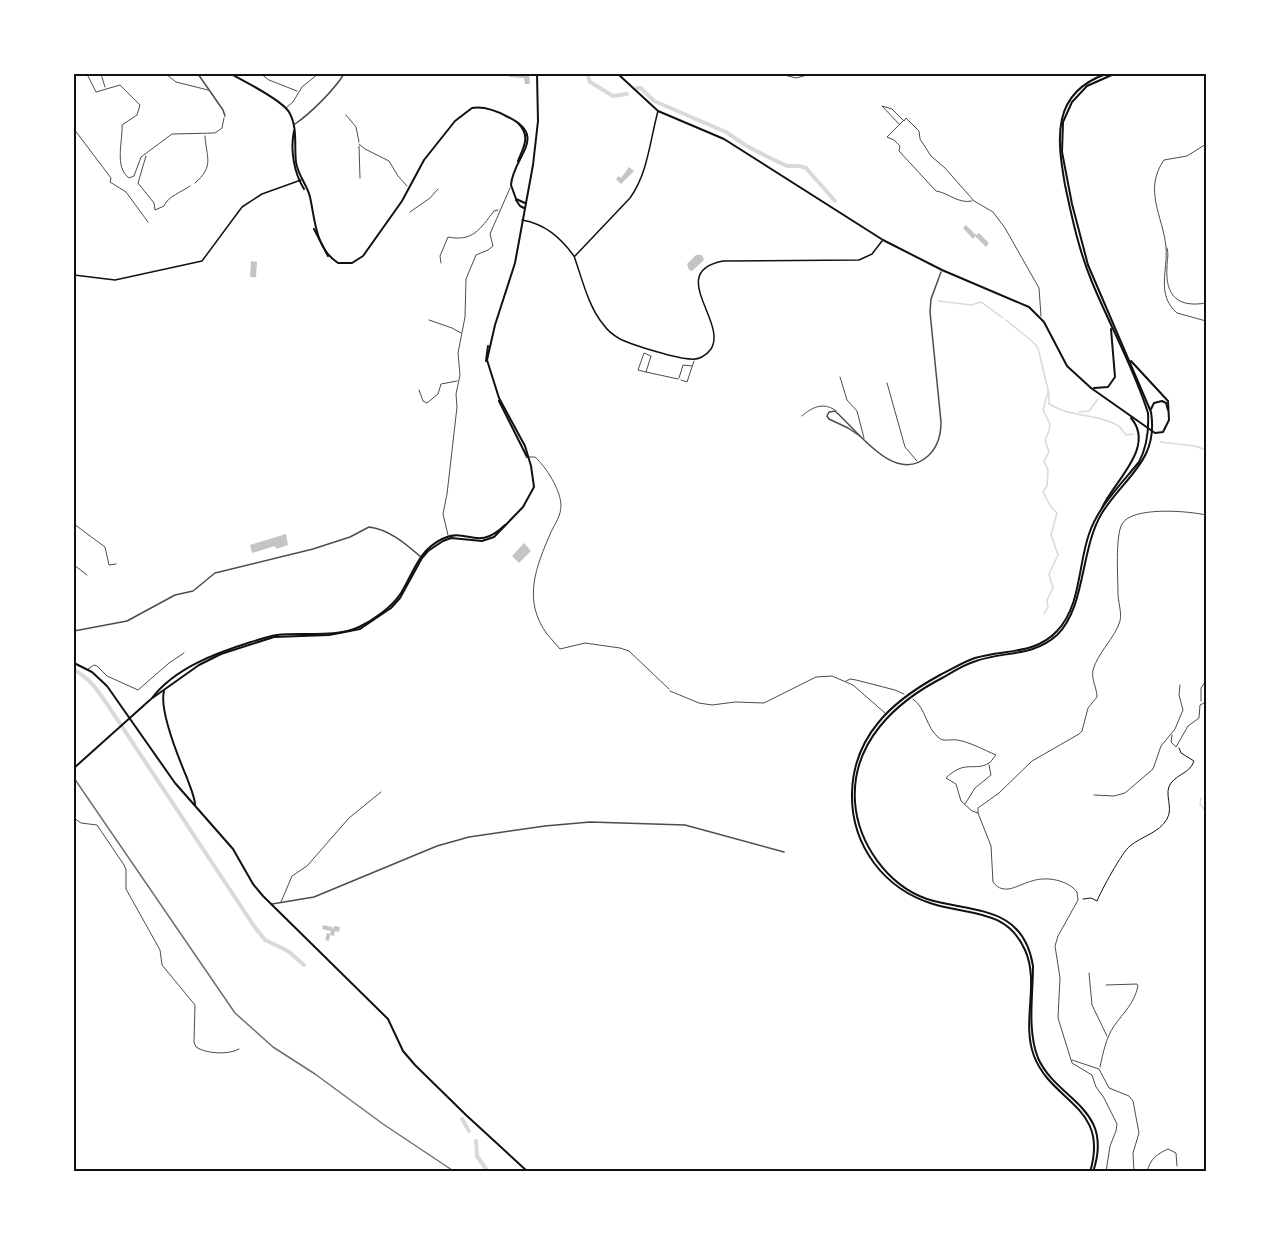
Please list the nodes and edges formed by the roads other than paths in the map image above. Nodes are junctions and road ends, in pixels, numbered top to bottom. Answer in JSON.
{"nodes":[{"id":1,"x":87,"y":74,"type":"edge"},
{"id":2,"x":101,"y":74,"type":"edge"},
{"id":3,"x":166,"y":74,"type":"edge"},
{"id":4,"x":198,"y":74,"type":"edge"},
{"id":5,"x":231,"y":74,"type":"edge"},
{"id":6,"x":261,"y":74,"type":"edge"},
{"id":7,"x":318,"y":74,"type":"edge"},
{"id":8,"x":344,"y":74,"type":"edge"},
{"id":9,"x":536,"y":74,"type":"edge"},
{"id":10,"x":618,"y":74,"type":"edge"},
{"id":11,"x":780,"y":74,"type":"edge"},
{"id":12,"x":811,"y":74,"type":"edge"},
{"id":13,"x":1106,"y":74,"type":"edge"},
{"id":14,"x":1114,"y":74,"type":"edge"},
{"id":15,"x":107,"y":88,"type":"junction"},
{"id":16,"x":210,"y":91,"type":"junction"},
{"id":17,"x":299,"y":92,"type":"junction"},
{"id":18,"x":286,"y":108,"type":"junction"},
{"id":19,"x":658,"y":111,"type":"junction"},
{"id":20,"x":346,"y":115,"type":"dead end"},
{"id":21,"x":225,"y":116,"type":"joint"},
{"id":22,"x":903,"y":121,"type":"junction"},
{"id":23,"x":293,"y":124,"type":"junction"},
{"id":24,"x":900,"y":124,"type":"junction"},
{"id":25,"x":74,"y":129,"type":"edge"},
{"id":26,"x":205,"y":134,"type":"junction"},
{"id":27,"x":359,"y":144,"type":"junction"},
{"id":28,"x":1206,"y":144,"type":"edge"},
{"id":29,"x":146,"y":154,"type":"junction"},
{"id":30,"x":360,"y":178,"type":"dead end"},
{"id":31,"x":300,"y":181,"type":"junction"},
{"id":32,"x":195,"y":183,"type":"dead end"},
{"id":33,"x":190,"y":186,"type":"dead end"},
{"id":34,"x":511,"y":188,"type":"junction"},
{"id":35,"x":410,"y":189,"type":"junction"},
{"id":36,"x":438,"y":189,"type":"dead end"},
{"id":37,"x":974,"y":201,"type":"junction"},
{"id":38,"x":525,"y":203,"type":"junction"},
{"id":39,"x":524,"y":208,"type":"junction"},
{"id":40,"x":500,"y":210,"type":"junction"},
{"id":41,"x":410,"y":212,"type":"dead end"},
{"id":42,"x":522,"y":220,"type":"junction"},
{"id":43,"x":148,"y":222,"type":"dead end"},
{"id":44,"x":883,"y":240,"type":"junction"},
{"id":45,"x":1166,"y":247,"type":"junction"},
{"id":46,"x":574,"y":256,"type":"junction"},
{"id":47,"x":441,"y":263,"type":"dead end"},
{"id":48,"x":942,"y":270,"type":"junction"},
{"id":49,"x":74,"y":275,"type":"edge"},
{"id":50,"x":1206,"y":303,"type":"edge"},
{"id":51,"x":1041,"y":318,"type":"junction"},
{"id":52,"x":429,"y":320,"type":"dead end"},
{"id":53,"x":1206,"y":321,"type":"edge"},
{"id":54,"x":1109,"y":322,"type":"junction"},
{"id":55,"x":461,"y":333,"type":"junction"},
{"id":56,"x":694,"y":359,"type":"junction"},
{"id":57,"x":1129,"y":359,"type":"junction"},
{"id":58,"x":692,"y":366,"type":"junction"},
{"id":59,"x":646,"y":372,"type":"junction"},
{"id":60,"x":840,"y":377,"type":"dead end"},
{"id":61,"x":678,"y":379,"type":"junction"},
{"id":62,"x":459,"y":381,"type":"junction"},
{"id":63,"x":887,"y":383,"type":"dead end"},
{"id":64,"x":1091,"y":388,"type":"junction"},
{"id":65,"x":419,"y":390,"type":"dead end"},
{"id":66,"x":825,"y":405,"type":"junction"},
{"id":67,"x":836,"y":411,"type":"junction"},
{"id":68,"x":1151,"y":411,"type":"junction"},
{"id":69,"x":827,"y":414,"type":"junction"},
{"id":70,"x":802,"y":416,"type":"dead end"},
{"id":71,"x":1130,"y":416,"type":"junction"},
{"id":72,"x":1169,"y":416,"type":"junction"},
{"id":73,"x":831,"y":421,"type":"junction"},
{"id":74,"x":864,"y":438,"type":"junction"},
{"id":75,"x":1149,"y":440,"type":"junction"},
{"id":76,"x":529,"y":456,"type":"junction"},
{"id":77,"x":918,"y":463,"type":"junction"},
{"id":78,"x":1100,"y":512,"type":"junction"},
{"id":79,"x":1206,"y":515,"type":"edge"},
{"id":80,"x":74,"y":524,"type":"edge"},
{"id":81,"x":450,"y":536,"type":"junction"},
{"id":82,"x":421,"y":557,"type":"junction"},
{"id":83,"x":116,"y":564,"type":"dead end"},
{"id":84,"x":74,"y":565,"type":"edge"},
{"id":85,"x":87,"y":575,"type":"dead end"},
{"id":86,"x":74,"y":631,"type":"edge"},
{"id":87,"x":184,"y":653,"type":"dead end"},
{"id":88,"x":74,"y":663,"type":"edge"},
{"id":89,"x":88,"y":669,"type":"junction"},
{"id":90,"x":846,"y":681,"type":"junction"},
{"id":91,"x":1206,"y":681,"type":"edge"},
{"id":92,"x":1180,"y":685,"type":"dead end"},
{"id":93,"x":166,"y":688,"type":"junction"},
{"id":94,"x":158,"y":693,"type":"junction"},
{"id":95,"x":153,"y":698,"type":"junction"},
{"id":96,"x":163,"y":700,"type":"junction"},
{"id":97,"x":1206,"y":702,"type":"edge"},
{"id":98,"x":1201,"y":703,"type":"junction"},
{"id":99,"x":886,"y":714,"type":"junction"},
{"id":100,"x":1172,"y":734,"type":"junction"},
{"id":101,"x":988,"y":763,"type":"junction"},
{"id":102,"x":74,"y":768,"type":"edge"},
{"id":103,"x":381,"y":792,"type":"dead end"},
{"id":104,"x":1094,"y":795,"type":"dead end"},
{"id":105,"x":195,"y":805,"type":"junction"},
{"id":106,"x":964,"y":805,"type":"junction"},
{"id":107,"x":978,"y":813,"type":"junction"},
{"id":108,"x":74,"y":816,"type":"edge"},
{"id":109,"x":784,"y":852,"type":"dead end"},
{"id":110,"x":281,"y":902,"type":"junction"},
{"id":111,"x":271,"y":905,"type":"junction"},
{"id":112,"x":1089,"y":973,"type":"dead end"},
{"id":113,"x":1107,"y":985,"type":"dead end"},
{"id":114,"x":1108,"y":1038,"type":"junction"},
{"id":115,"x":239,"y":1049,"type":"dead end"},
{"id":116,"x":1070,"y":1059,"type":"junction"},
{"id":117,"x":1099,"y":1069,"type":"junction"},
{"id":118,"x":1177,"y":1166,"type":"dead end"},
{"id":119,"x":528,"y":1172,"type":"edge"},
{"id":120,"x":1091,"y":1172,"type":"edge"},
{"id":121,"x":1106,"y":1172,"type":"edge"},
{"id":122,"x":1134,"y":1172,"type":"edge"},
{"id":123,"x":1147,"y":1172,"type":"edge"}],
"edges":[{"from":1,"to":15,"type":"street"},
{"from":2,"to":15,"type":"street"},
{"from":3,"to":16,"type":"street"},
{"from":4,"to":16,"type":"street"},
{"from":5,"to":18,"type":"main road"},
{"from":6,"to":17,"type":"street"},
{"from":7,"to":17,"type":"street"},
{"from":8,"to":23,"type":"street"},
{"from":9,"to":38,"type":"main road"},
{"from":10,"to":19,"type":"main road"},
{"from":11,"to":12,"type":"street"},
{"from":13,"to":54,"type":"main road"},
{"from":14,"to":57,"type":"main road"},
{"from":15,"to":29,"type":"street"},
{"from":16,"to":21,"type":"street"},
{"from":17,"to":18,"type":"street"},
{"from":18,"to":23,"type":"main road"},
{"from":19,"to":44,"type":"main road"},
{"from":19,"to":46,"type":"main road"},
{"from":20,"to":27,"type":"street"},
{"from":21,"to":26,"type":"street"},
{"from":22,"to":24,"type":"street"},
{"from":22,"to":24,"type":"street"},
{"from":22,"to":37,"type":"street"},
{"from":23,"to":31,"type":"main road"},
{"from":24,"to":37,"type":"street"},
{"from":25,"to":43,"type":"street"},
{"from":26,"to":29,"type":"street"},
{"from":26,"to":32,"type":"street"},
{"from":27,"to":30,"type":"street"},
{"from":27,"to":35,"type":"street"},
{"from":28,"to":45,"type":"street"},
{"from":29,"to":33,"type":"street"},
{"from":31,"to":35,"type":"main road"},
{"from":31,"to":49,"type":"main road"},
{"from":34,"to":35,"type":"main road"},
{"from":34,"to":38,"type":"main road"},
{"from":34,"to":39,"type":"main road"},
{"from":34,"to":40,"type":"street"},
{"from":36,"to":41,"type":"street"},
{"from":37,"to":51,"type":"street"},
{"from":38,"to":39,"type":"main road"},
{"from":39,"to":42,"type":"main road"},
{"from":40,"to":47,"type":"street"},
{"from":40,"to":55,"type":"street"},
{"from":42,"to":46,"type":"main road"},
{"from":42,"to":76,"type":"main road"},
{"from":42,"to":81,"type":"main road"},
{"from":44,"to":48,"type":"main road"},
{"from":44,"to":56,"type":"main road"},
{"from":45,"to":50,"type":"street"},
{"from":45,"to":53,"type":"street"},
{"from":46,"to":56,"type":"main road"},
{"from":48,"to":51,"type":"main road"},
{"from":48,"to":77,"type":"street"},
{"from":51,"to":64,"type":"main road"},
{"from":52,"to":55,"type":"street"},
{"from":54,"to":64,"type":"main road"},
{"from":54,"to":75,"type":"main road"},
{"from":55,"to":62,"type":"street"},
{"from":56,"to":58,"type":"street"},
{"from":57,"to":68,"type":"main road"},
{"from":57,"to":72,"type":"main road"},
{"from":58,"to":61,"type":"street"},
{"from":58,"to":61,"type":"street"},
{"from":59,"to":59,"type":"street"},
{"from":59,"to":61,"type":"street"},
{"from":60,"to":74,"type":"street"},
{"from":62,"to":65,"type":"street"},
{"from":62,"to":81,"type":"street"},
{"from":63,"to":77,"type":"street"},
{"from":64,"to":71,"type":"main road"},
{"from":66,"to":67,"type":"street"},
{"from":66,"to":69,"type":"street"},
{"from":66,"to":70,"type":"street"},
{"from":67,"to":69,"type":"street"},
{"from":67,"to":73,"type":"street"},
{"from":67,"to":74,"type":"street"},
{"from":68,"to":72,"type":"main road"},
{"from":68,"to":75,"type":"main road"},
{"from":69,"to":73,"type":"street"},
{"from":71,"to":72,"type":"main road"},
{"from":71,"to":78,"type":"main road"},
{"from":73,"to":74,"type":"street"},
{"from":74,"to":77,"type":"street"},
{"from":75,"to":78,"type":"main road"},
{"from":75,"to":120,"type":"main road"},
{"from":76,"to":82,"type":"main road"},
{"from":76,"to":90,"type":"street"},
{"from":78,"to":99,"type":"main road"},
{"from":79,"to":107,"type":"street"},
{"from":80,"to":83,"type":"street"},
{"from":81,"to":82,"type":"main road"},
{"from":82,"to":86,"type":"street"},
{"from":82,"to":93,"type":"main road"},
{"from":82,"to":94,"type":"main road"},
{"from":84,"to":85,"type":"street"},
{"from":87,"to":89,"type":"street"},
{"from":88,"to":89,"type":"main road"},
{"from":89,"to":105,"type":"main road"},
{"from":90,"to":99,"type":"street"},
{"from":90,"to":101,"type":"street"},
{"from":91,"to":98,"type":"street"},
{"from":92,"to":100,"type":"street"},
{"from":93,"to":94,"type":"main road"},
{"from":93,"to":96,"type":"main road"},
{"from":94,"to":95,"type":"main road"},
{"from":94,"to":96,"type":"main road"},
{"from":95,"to":96,"type":"main road"},
{"from":95,"to":102,"type":"main road"},
{"from":96,"to":105,"type":"main road"},
{"from":97,"to":98,"type":"street"},
{"from":98,"to":100,"type":"street"},
{"from":99,"to":120,"type":"main road"},
{"from":100,"to":104,"type":"street"},
{"from":101,"to":106,"type":"street"},
{"from":101,"to":106,"type":"street"},
{"from":103,"to":110,"type":"street"},
{"from":105,"to":111,"type":"main road"},
{"from":106,"to":107,"type":"street"},
{"from":107,"to":116,"type":"street"},
{"from":108,"to":115,"type":"street"},
{"from":109,"to":110,"type":"street"},
{"from":110,"to":111,"type":"street"},
{"from":111,"to":119,"type":"main road"},
{"from":112,"to":114,"type":"street"},
{"from":113,"to":114,"type":"street"},
{"from":114,"to":117,"type":"street"},
{"from":116,"to":117,"type":"street"},
{"from":116,"to":121,"type":"street"},
{"from":117,"to":122,"type":"street"},
{"from":118,"to":123,"type":"street"}]}
